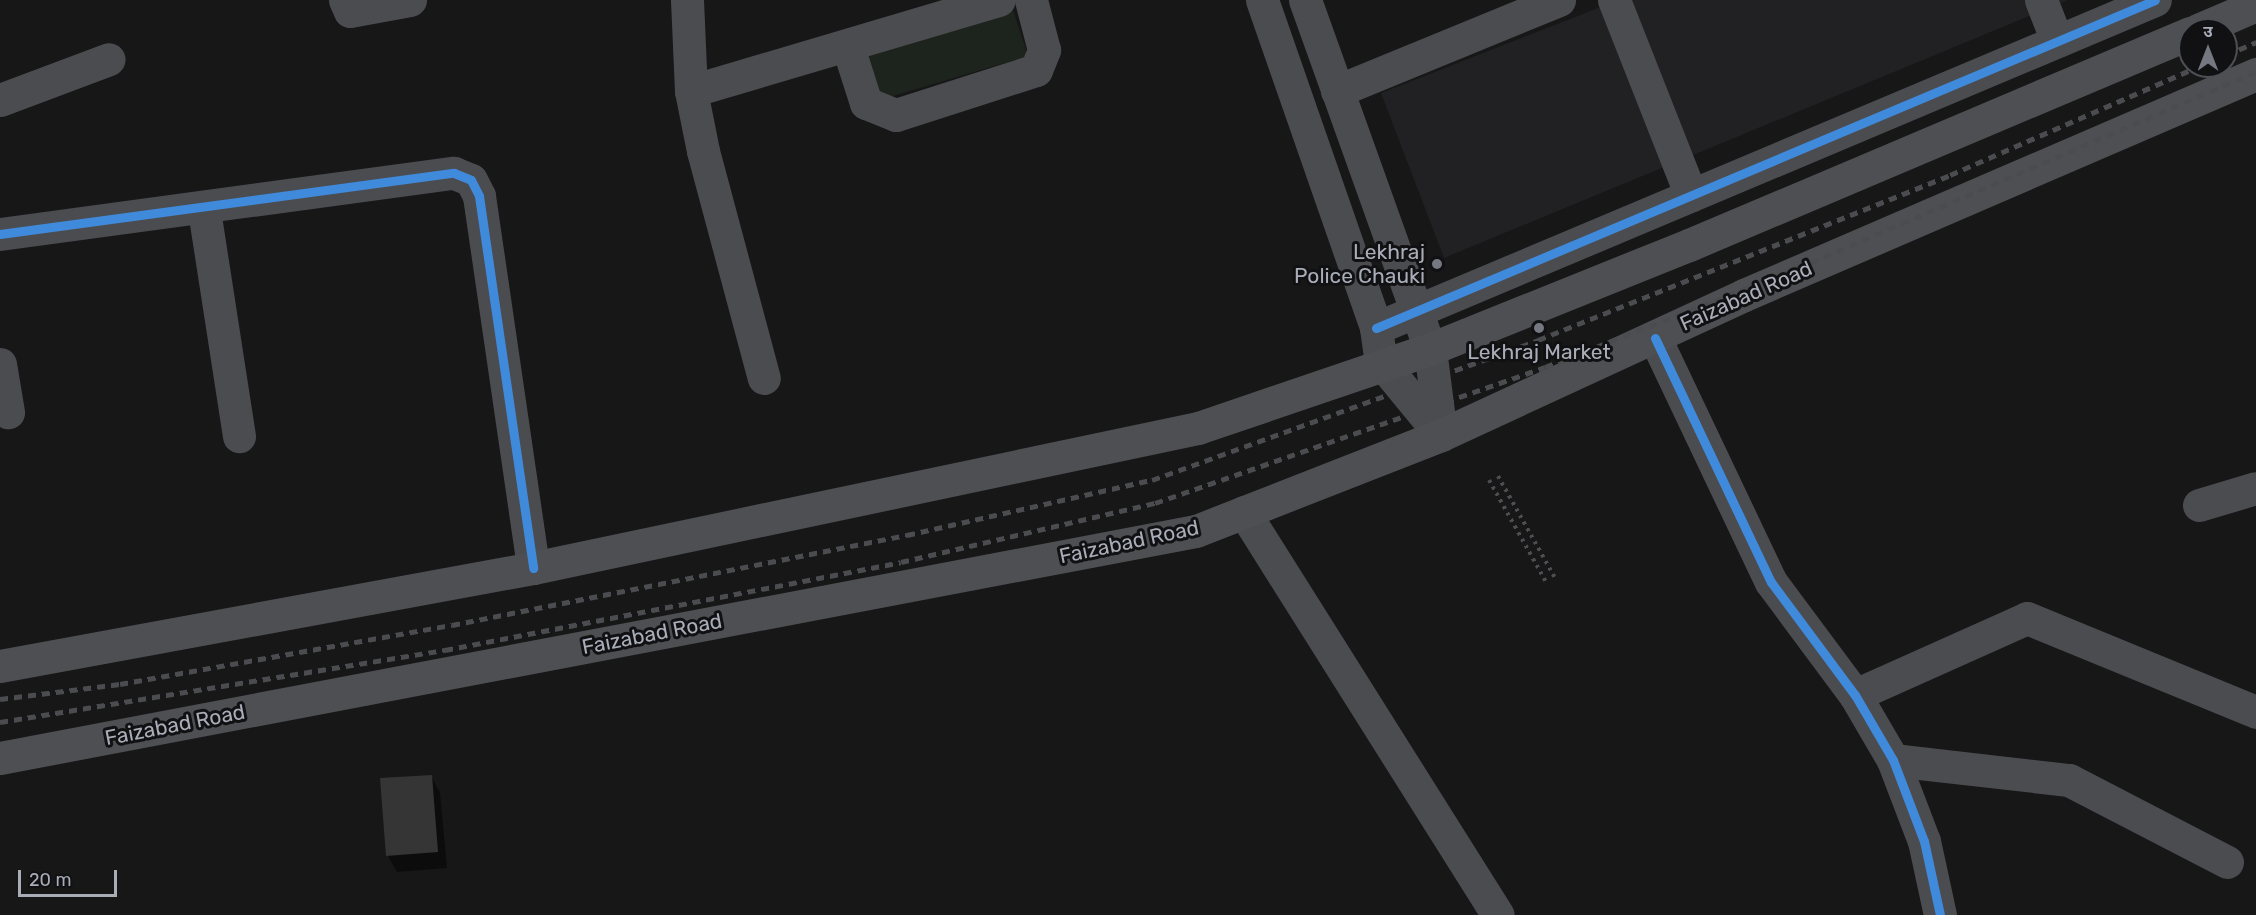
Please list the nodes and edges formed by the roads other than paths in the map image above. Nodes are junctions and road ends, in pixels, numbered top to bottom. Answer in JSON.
{"nodes":[{"id":1,"x":345,"y":0,"type":"edge"},
{"id":2,"x":410,"y":0,"type":"edge"},
{"id":3,"x":687,"y":0,"type":"edge"},
{"id":4,"x":999,"y":0,"type":"edge"},
{"id":5,"x":1031,"y":0,"type":"edge"},
{"id":6,"x":1262,"y":0,"type":"edge"},
{"id":7,"x":1305,"y":0,"type":"edge"},
{"id":8,"x":1559,"y":0,"type":"edge"},
{"id":9,"x":1614,"y":0,"type":"edge"},
{"id":10,"x":2041,"y":0,"type":"edge"},
{"id":11,"x":2155,"y":0,"type":"edge"},
{"id":12,"x":2256,"y":5,"type":"edge"},
{"id":13,"x":2226,"y":18,"type":"edge"},
{"id":14,"x":2178,"y":38,"type":"edge"},
{"id":15,"x":2057,"y":41,"type":"junction"},
{"id":16,"x":848,"y":47,"type":"junction"},
{"id":17,"x":109,"y":60,"type":"dead end"},
{"id":18,"x":2256,"y":74,"type":"edge"},
{"id":19,"x":1337,"y":91,"type":"junction"},
{"id":20,"x":691,"y":92,"type":"junction"},
{"id":21,"x":0,"y":100,"type":"edge"},
{"id":22,"x":1691,"y":195,"type":"junction"},
{"id":23,"x":204,"y":210,"type":"junction"},
{"id":24,"x":0,"y":234,"type":"edge"},
{"id":25,"x":1414,"y":312,"type":"junction"},
{"id":26,"x":1376,"y":328,"type":"junction"},
{"id":27,"x":1654,"y":338,"type":"junction"},
{"id":28,"x":1430,"y":348,"type":"junction"},
{"id":29,"x":1381,"y":362,"type":"junction"},
{"id":30,"x":0,"y":369,"type":"edge"},
{"id":31,"x":764,"y":378,"type":"dead end"},
{"id":32,"x":8,"y":412,"type":"dead end"},
{"id":33,"x":1441,"y":435,"type":"junction"},
{"id":34,"x":239,"y":436,"type":"dead end"},
{"id":35,"x":2256,"y":488,"type":"edge"},
{"id":36,"x":2199,"y":505,"type":"dead end"},
{"id":37,"x":1244,"y":512,"type":"junction"},
{"id":38,"x":533,"y":568,"type":"junction"},
{"id":39,"x":0,"y":666,"type":"edge"},
{"id":40,"x":1855,"y":695,"type":"junction"},
{"id":41,"x":2256,"y":712,"type":"edge"},
{"id":42,"x":0,"y":758,"type":"edge"},
{"id":43,"x":1893,"y":760,"type":"junction"},
{"id":44,"x":2227,"y":862,"type":"dead end"},
{"id":45,"x":1498,"y":915,"type":"edge"},
{"id":46,"x":1940,"y":915,"type":"edge"}],
"edges":[{"from":1,"to":2,"type":"street"},
{"from":3,"to":20,"type":"street"},
{"from":4,"to":16,"type":"street"},
{"from":5,"to":16,"type":"street"},
{"from":6,"to":26,"type":"street"},
{"from":7,"to":19,"type":"street"},
{"from":8,"to":19,"type":"street"},
{"from":9,"to":22,"type":"street"},
{"from":10,"to":15,"type":"street"},
{"from":11,"to":15,"type":"street"},
{"from":12,"to":13,"type":"main road"},
{"from":14,"to":28,"type":"main road"},
{"from":15,"to":22,"type":"street"},
{"from":16,"to":20,"type":"street"},
{"from":17,"to":21,"type":"street"},
{"from":18,"to":27,"type":"main road","name":"Faizabad Road"},
{"from":19,"to":25,"type":"street"},
{"from":20,"to":31,"type":"street"},
{"from":22,"to":25,"type":"street"},
{"from":23,"to":24,"type":"street"},
{"from":23,"to":34,"type":"street"},
{"from":23,"to":38,"type":"street"},
{"from":25,"to":26,"type":"street"},
{"from":25,"to":28,"type":"street"},
{"from":26,"to":29,"type":"street"},
{"from":27,"to":33,"type":"main road","name":"Faizabad Road"},
{"from":27,"to":40,"type":"street"},
{"from":28,"to":29,"type":"main road"},
{"from":28,"to":33,"type":"street"},
{"from":29,"to":33,"type":"street"},
{"from":29,"to":38,"type":"main road"},
{"from":30,"to":32,"type":"street"},
{"from":33,"to":37,"type":"main road","name":"Faizabad Road"},
{"from":35,"to":36,"type":"street"},
{"from":37,"to":42,"type":"main road","name":"Faizabad Road"},
{"from":37,"to":45,"type":"street"},
{"from":38,"to":39,"type":"main road"},
{"from":40,"to":41,"type":"street"},
{"from":40,"to":43,"type":"street"},
{"from":43,"to":44,"type":"street"},
{"from":43,"to":46,"type":"street"}]}
